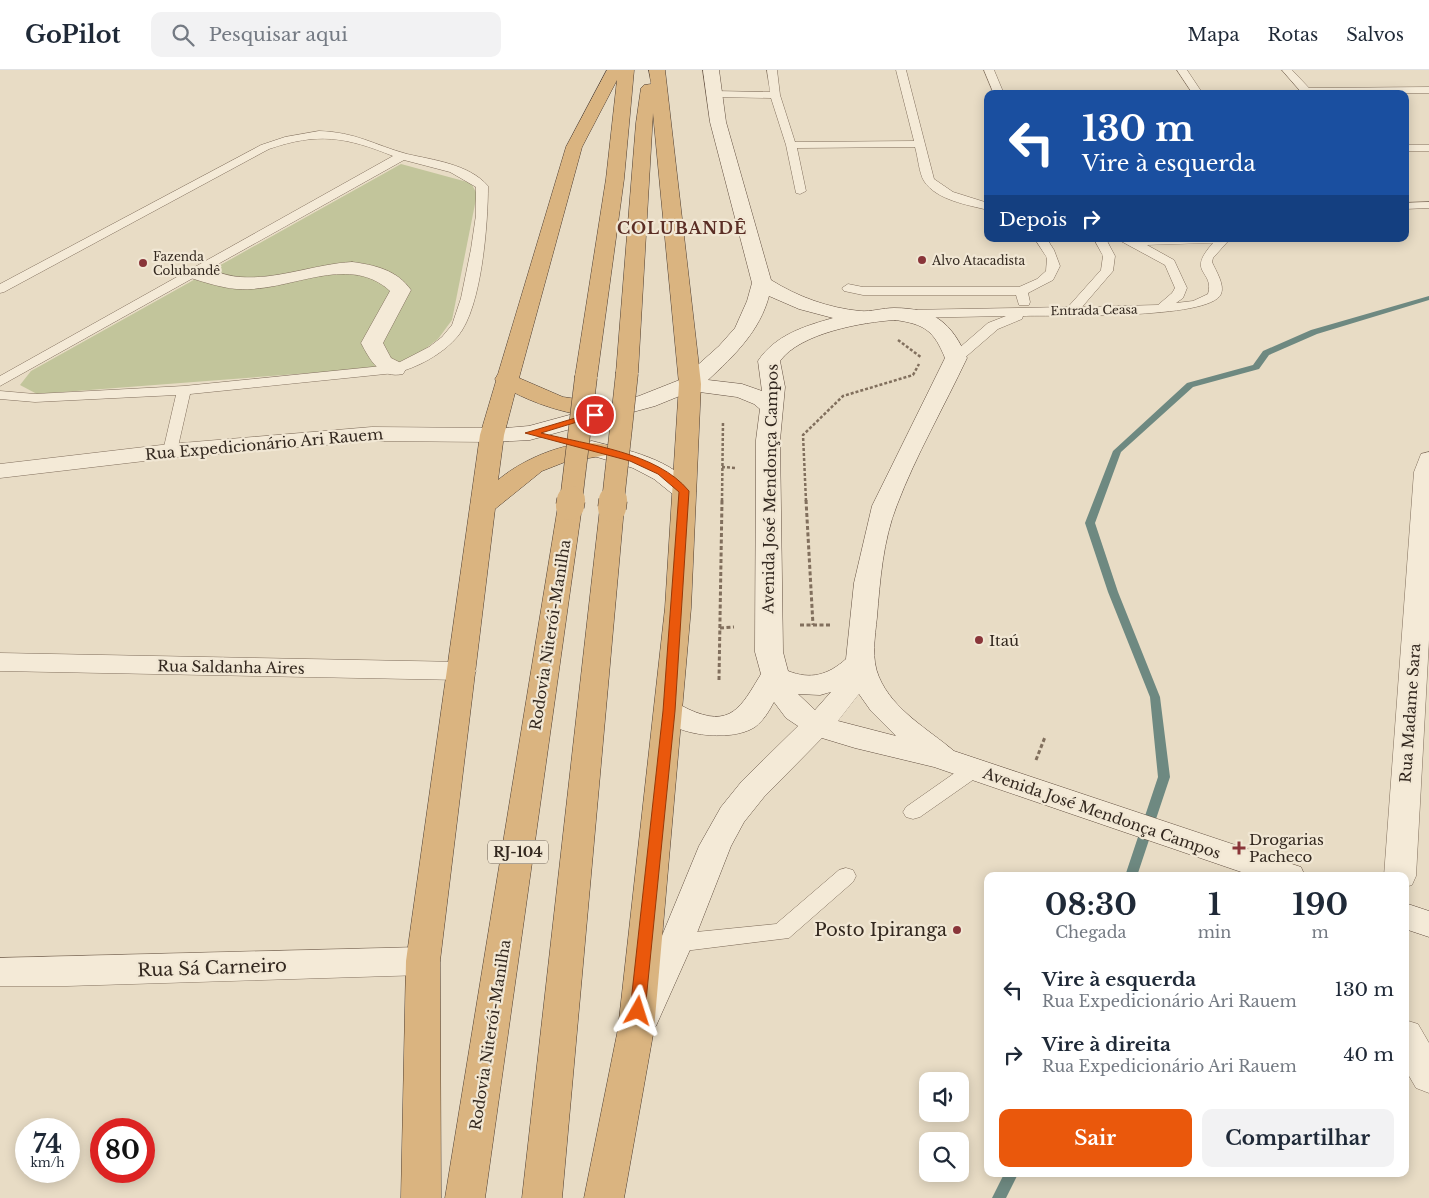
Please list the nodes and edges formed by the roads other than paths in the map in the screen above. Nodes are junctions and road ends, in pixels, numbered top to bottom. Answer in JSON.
{"nodes":[{"id":1,"x":615,"y":70,"type":"edge"},
{"id":2,"x":626,"y":70,"type":"edge"},
{"id":3,"x":651,"y":70,"type":"edge"},
{"id":4,"x":657,"y":70,"type":"edge"},
{"id":5,"x":711,"y":70,"type":"edge"},
{"id":6,"x":772,"y":70,"type":"edge"},
{"id":7,"x":901,"y":70,"type":"edge"},
{"id":8,"x":989,"y":70,"type":"edge"},
{"id":9,"x":1182,"y":70,"type":"edge"},
{"id":10,"x":1287,"y":70,"type":"edge"},
{"id":11,"x":997,"y":90,"type":"edge"},
{"id":12,"x":1195,"y":90,"type":"edge"},
{"id":13,"x":1305,"y":90,"type":"edge"},
{"id":14,"x":1409,"y":90,"type":"edge"},
{"id":15,"x":1429,"y":90,"type":"edge"},
{"id":16,"x":714,"y":94,"type":"junction"},
{"id":17,"x":775,"y":95,"type":"junction"},
{"id":18,"x":920,"y":144,"type":"junction"},
{"id":19,"x":791,"y":145,"type":"junction"},
{"id":20,"x":1409,"y":148,"type":"edge"},
{"id":21,"x":1429,"y":148,"type":"edge"},
{"id":22,"x":402,"y":156,"type":"junction"},
{"id":23,"x":800,"y":191,"type":"dead end"},
{"id":24,"x":1429,"y":205,"type":"edge"},
{"id":25,"x":984,"y":206,"type":"edge"},
{"id":26,"x":1409,"y":206,"type":"edge"},
{"id":27,"x":1043,"y":242,"type":"edge"},
{"id":28,"x":1101,"y":242,"type":"edge"},
{"id":29,"x":1132,"y":242,"type":"edge"},
{"id":30,"x":1220,"y":242,"type":"edge"},
{"id":31,"x":194,"y":273,"type":"junction"},
{"id":32,"x":762,"y":283,"type":"junction"},
{"id":33,"x":848,"y":288,"type":"dead end"},
{"id":34,"x":0,"y":289,"type":"edge"},
{"id":35,"x":1021,"y":291,"type":"junction"},
{"id":36,"x":1160,"y":309,"type":"junction"},
{"id":37,"x":1071,"y":311,"type":"junction"},
{"id":38,"x":1027,"y":312,"type":"junction"},
{"id":39,"x":906,"y":314,"type":"junction"},
{"id":40,"x":858,"y":316,"type":"junction"},
{"id":41,"x":956,"y":358,"type":"junction"},
{"id":42,"x":395,"y":369,"type":"junction"},
{"id":43,"x":506,"y":378,"type":"junction"},
{"id":44,"x":0,"y":382,"type":"edge"},
{"id":45,"x":690,"y":384,"type":"junction"},
{"id":46,"x":184,"y":390,"type":"junction"},
{"id":47,"x":0,"y":395,"type":"edge"},
{"id":48,"x":771,"y":406,"type":"junction"},
{"id":49,"x":612,"y":410,"type":"junction"},
{"id":50,"x":530,"y":433,"type":"junction"},
{"id":51,"x":492,"y":434,"type":"junction"},
{"id":52,"x":599,"y":450,"type":"junction"},
{"id":53,"x":170,"y":451,"type":"junction"},
{"id":54,"x":1429,"y":460,"type":"edge"},
{"id":55,"x":0,"y":471,"type":"edge"},
{"id":56,"x":684,"y":491,"type":"junction"},
{"id":57,"x":481,"y":508,"type":"junction"},
{"id":58,"x":0,"y":662,"type":"edge"},
{"id":59,"x":860,"y":662,"type":"junction"},
{"id":60,"x":462,"y":671,"type":"junction"},
{"id":61,"x":774,"y":676,"type":"junction"},
{"id":62,"x":669,"y":711,"type":"junction"},
{"id":63,"x":819,"y":724,"type":"junction"},
{"id":64,"x":943,"y":758,"type":"junction"},
{"id":65,"x":973,"y":770,"type":"junction"},
{"id":66,"x":913,"y":812,"type":"dead end"},
{"id":67,"x":1277,"y":872,"type":"edge"},
{"id":68,"x":1400,"y":872,"type":"edge"},
{"id":69,"x":846,"y":876,"type":"dead end"},
{"id":70,"x":1409,"y":917,"type":"edge"},
{"id":71,"x":1429,"y":924,"type":"edge"},
{"id":72,"x":676,"y":943,"type":"junction"},
{"id":73,"x":423,"y":961,"type":"junction"},
{"id":74,"x":0,"y":972,"type":"edge"},
{"id":75,"x":636,"y":1030,"type":"junction"},
{"id":76,"x":1409,"y":1042,"type":"edge"},
{"id":77,"x":1429,"y":1077,"type":"edge"},
{"id":78,"x":422,"y":1198,"type":"edge"},
{"id":79,"x":465,"y":1198,"type":"edge"},
{"id":80,"x":542,"y":1198,"type":"edge"},
{"id":81,"x":604,"y":1198,"type":"edge"}],
"edges":[{"from":1,"to":43,"type":"highway"},
{"from":2,"to":79,"type":"highway","name":"Rodovia Niterói-Manilha","number":"RJ-104","bridge":true},
{"from":3,"to":80,"type":"highway","bridge":true},
{"from":4,"to":45,"type":"highway"},
{"from":5,"to":16,"type":"main road"},
{"from":6,"to":17,"type":"lane"},
{"from":7,"to":18,"type":"lane"},
{"from":8,"to":11,"type":"lane"},
{"from":9,"to":12,"type":"lane"},
{"from":10,"to":13,"type":"lane"},
{"from":14,"to":15,"type":"lane"},
{"from":16,"to":17,"type":"lane"},
{"from":16,"to":32,"type":"main road"},
{"from":17,"to":19,"type":"lane"},
{"from":18,"to":19,"type":"lane"},
{"from":18,"to":25,"type":"lane"},
{"from":19,"to":23,"type":"lane"},
{"from":20,"to":21,"type":"lane"},
{"from":22,"to":31,"type":"lane"},
{"from":22,"to":34,"type":"lane"},
{"from":22,"to":42,"type":"lane"},
{"from":24,"to":26,"type":"lane"},
{"from":27,"to":35,"type":"lane"},
{"from":28,"to":37,"type":"lane"},
{"from":29,"to":36,"type":"lane"},
{"from":30,"to":36,"type":"lane","name":"Entrada Ceasa"},
{"from":31,"to":42,"type":"main road"},
{"from":31,"to":44,"type":"lane"},
{"from":32,"to":40,"type":"main road"},
{"from":32,"to":45,"type":"main road"},
{"from":33,"to":35,"type":"lane"},
{"from":35,"to":38,"type":"lane"},
{"from":36,"to":37,"type":"lane","name":"Entrada Ceasa"},
{"from":37,"to":38,"type":"lane","name":"Entrada Ceasa"},
{"from":38,"to":39,"type":"lane","name":"Entrada Ceasa"},
{"from":38,"to":41,"type":"lane"},
{"from":39,"to":40,"type":"main road","name":"Avenida José Mendonça Campos"},
{"from":39,"to":41,"type":"main road","name":"Avenida José Mendonça Campos"},
{"from":40,"to":48,"type":"main road","name":"Avenida José Mendonça Campos"},
{"from":41,"to":59,"type":"main road","name":"Avenida José Mendonça Campos"},
{"from":42,"to":46,"type":"lane"},
{"from":43,"to":49,"type":"highway"},
{"from":43,"to":51,"type":"highway"},
{"from":45,"to":48,"type":"main road","name":"Rua Expedicionário Ari Rauem"},
{"from":45,"to":49,"type":"main road","name":"Rua Expedicionário Ari Rauem"},
{"from":45,"to":56,"type":"highway"},
{"from":46,"to":47,"type":"lane"},
{"from":46,"to":53,"type":"lane"},
{"from":48,"to":61,"type":"main road","name":"Avenida José Mendonça Campos"},
{"from":49,"to":50,"type":"main road","name":"Rua Expedicionário Ari Rauem"},
{"from":50,"to":51,"type":"main road","name":"Rua Expedicionário Ari Rauem"},
{"from":50,"to":52,"type":"main road","name":"Rua Expedicionário Ari Rauem"},
{"from":51,"to":53,"type":"main road","name":"Rua Expedicionário Ari Rauem"},
{"from":51,"to":57,"type":"highway"},
{"from":52,"to":56,"type":"main road","name":"Rua Expedicionário Ari Rauem"},
{"from":52,"to":57,"type":"highway"},
{"from":53,"to":55,"type":"main road","name":"Rua Expedicionário Ari Rauem"},
{"from":54,"to":68,"type":"main road","name":"Rua Madame Sara"},
{"from":56,"to":62,"type":"highway"},
{"from":57,"to":60,"type":"highway"},
{"from":58,"to":60,"type":"main road","name":"Rua Saldanha Aires"},
{"from":59,"to":61,"type":"main road"},
{"from":59,"to":63,"type":"main road"},
{"from":59,"to":64,"type":"main road","name":"Avenida José Mendonça Campos"},
{"from":60,"to":73,"type":"highway"},
{"from":61,"to":62,"type":"main road"},
{"from":61,"to":63,"type":"main road","name":"Avenida José Mendonça Campos"},
{"from":62,"to":75,"type":"highway"},
{"from":63,"to":64,"type":"main road","name":"Avenida José Mendonça Campos"},
{"from":63,"to":72,"type":"main road"},
{"from":64,"to":65,"type":"main road","name":"Avenida José Mendonça Campos"},
{"from":65,"to":66,"type":"lane"},
{"from":65,"to":67,"type":"main road","name":"Avenida José Mendonça Campos"},
{"from":69,"to":72,"type":"lane"},
{"from":70,"to":71,"type":"main road"},
{"from":72,"to":75,"type":"main road"},
{"from":73,"to":74,"type":"main road","name":"Rua Sá Carneiro"},
{"from":73,"to":78,"type":"highway"},
{"from":75,"to":81,"type":"highway"},
{"from":76,"to":77,"type":"main road"}]}
